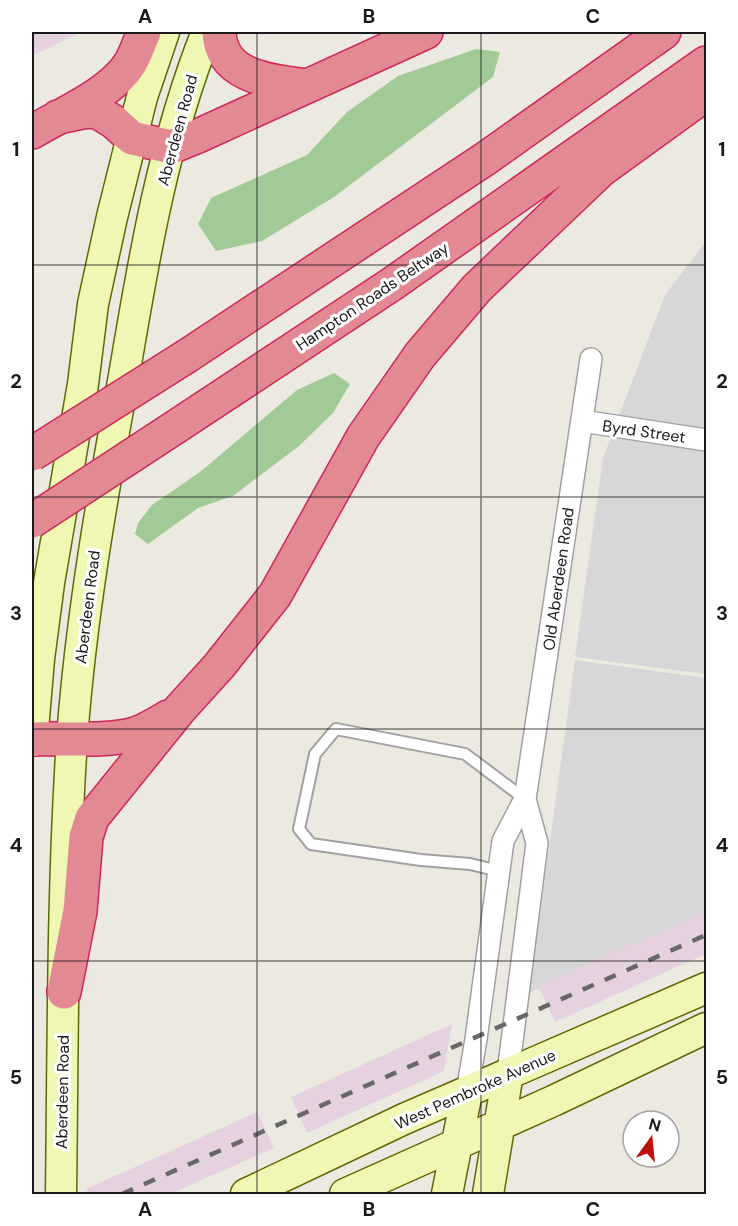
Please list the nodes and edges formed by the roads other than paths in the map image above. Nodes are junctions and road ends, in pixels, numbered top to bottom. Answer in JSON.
{"nodes":[{"id":1,"x":144,"y":32,"type":"edge"},
{"id":2,"x":164,"y":32,"type":"edge"},
{"id":3,"x":207,"y":32,"type":"edge"},
{"id":4,"x":219,"y":32,"type":"edge"},
{"id":5,"x":426,"y":32,"type":"edge"},
{"id":6,"x":664,"y":32,"type":"edge"},
{"id":7,"x":706,"y":63,"type":"edge"},
{"id":8,"x":307,"y":86,"type":"junction"},
{"id":9,"x":706,"y":94,"type":"edge"},
{"id":10,"x":45,"y":124,"type":"edge"},
{"id":11,"x":132,"y":138,"type":"junction"},
{"id":12,"x":171,"y":147,"type":"junction"},
{"id":13,"x":591,"y":358,"type":"dead end"},
{"id":14,"x":582,"y":422,"type":"junction"},
{"id":15,"x":706,"y":440,"type":"edge"},
{"id":16,"x":32,"y":454,"type":"edge"},
{"id":17,"x":32,"y":521,"type":"edge"},
{"id":18,"x":180,"y":709,"type":"junction"},
{"id":19,"x":72,"y":738,"type":"junction"},
{"id":20,"x":32,"y":739,"type":"edge"},
{"id":21,"x":525,"y":799,"type":"junction"},
{"id":22,"x":499,"y":871,"type":"junction"},
{"id":23,"x":706,"y":988,"type":"edge"},
{"id":24,"x":64,"y":992,"type":"junction"},
{"id":25,"x":706,"y":1028,"type":"edge"},
{"id":26,"x":508,"y":1073,"type":"junction"},
{"id":27,"x":466,"y":1092,"type":"junction"},
{"id":28,"x":500,"y":1125,"type":"junction"},
{"id":29,"x":456,"y":1144,"type":"junction"},
{"id":30,"x":61,"y":1194,"type":"edge"},
{"id":31,"x":246,"y":1194,"type":"edge"},
{"id":32,"x":345,"y":1194,"type":"edge"},
{"id":33,"x":447,"y":1194,"type":"edge"},
{"id":34,"x":488,"y":1194,"type":"edge"}],
"edges":[{"from":1,"to":10,"type":"highway"},
{"from":2,"to":11,"type":"main road"},
{"from":3,"to":12,"type":"main road","name":"Aberdeen Road"},
{"from":4,"to":8,"type":"highway"},
{"from":5,"to":8,"type":"highway"},
{"from":6,"to":16,"type":"highway","bridge":true},
{"from":7,"to":17,"type":"highway","name":"Hampton Roads Beltway","bridge":true},
{"from":8,"to":12,"type":"highway"},
{"from":9,"to":18,"type":"highway"},
{"from":10,"to":11,"type":"highway"},
{"from":11,"to":12,"type":"highway"},
{"from":11,"to":20,"type":"main road"},
{"from":12,"to":19,"type":"main road","name":"Aberdeen Road"},
{"from":13,"to":14,"type":"street","name":"Old Aberdeen Road"},
{"from":14,"to":15,"type":"street","name":"Byrd Street"},
{"from":14,"to":21,"type":"street","name":"Old Aberdeen Road"},
{"from":18,"to":19,"type":"highway"},
{"from":18,"to":24,"type":"highway"},
{"from":19,"to":20,"type":"highway"},
{"from":19,"to":24,"type":"main road","name":"Aberdeen Road"},
{"from":21,"to":22,"type":"street","name":"Old Aberdeen Road"},
{"from":21,"to":22,"type":"lane"},
{"from":21,"to":26,"type":"street","name":"Old Aberdeen Road"},
{"from":22,"to":27,"type":"street","name":"Old Aberdeen Road"},
{"from":23,"to":26,"type":"main road","name":"West Pembroke Avenue"},
{"from":24,"to":30,"type":"main road","name":"Aberdeen Road"},
{"from":25,"to":28,"type":"main road"},
{"from":26,"to":27,"type":"main road","name":"West Pembroke Avenue"},
{"from":26,"to":28,"type":"main road","name":"Old Aberdeen Road"},
{"from":27,"to":29,"type":"main road","name":"Old Aberdeen Road"},
{"from":27,"to":31,"type":"main road","name":"West Pembroke Avenue"},
{"from":28,"to":29,"type":"main road"},
{"from":28,"to":34,"type":"main road","name":"Old Aberdeen Road"},
{"from":29,"to":32,"type":"main road"},
{"from":29,"to":33,"type":"main road","name":"Old Aberdeen Road"}]}
